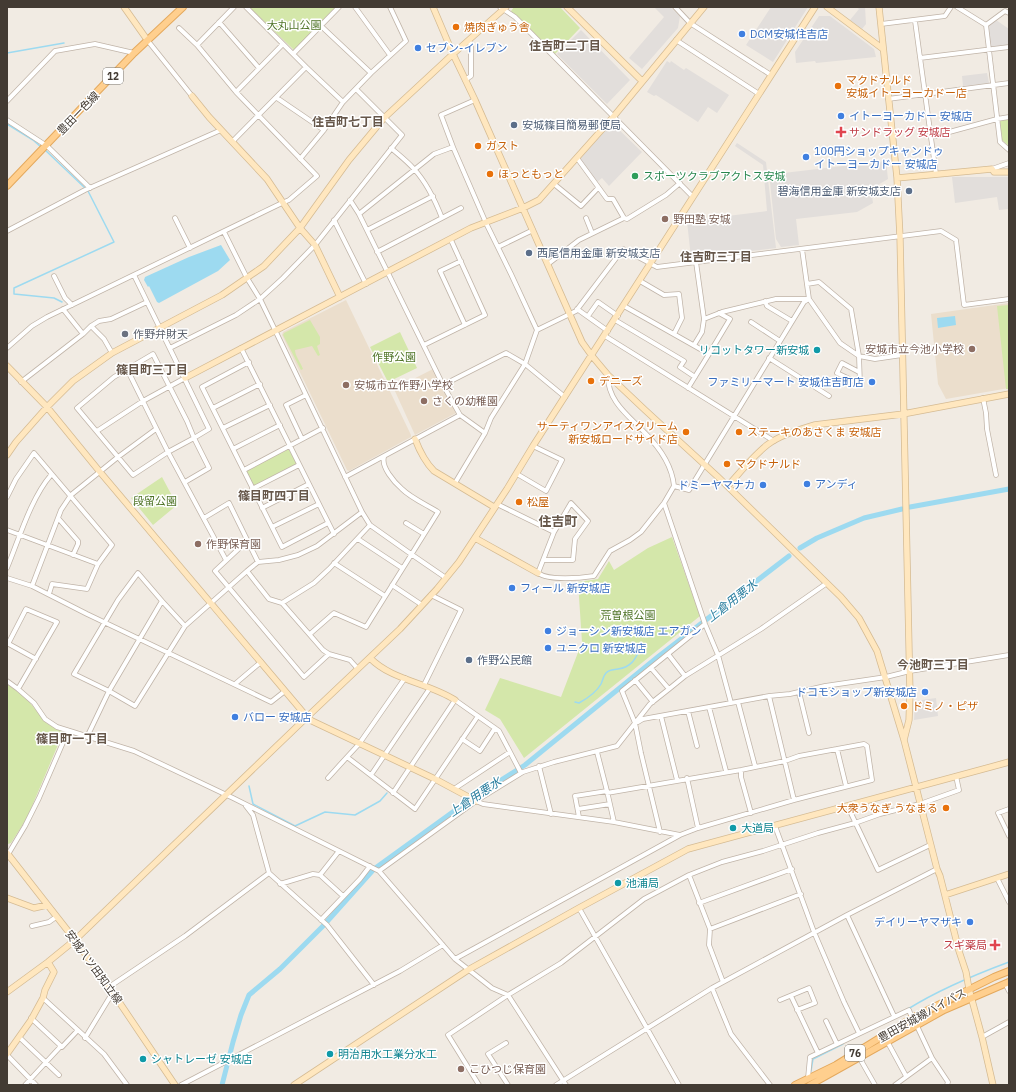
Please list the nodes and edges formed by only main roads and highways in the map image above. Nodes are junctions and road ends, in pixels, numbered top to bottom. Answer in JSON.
{"nodes":[{"id":1,"x":183,"y":7,"type":"edge"},
{"id":2,"x":7,"y":186,"type":"edge"},
{"id":3,"x":1009,"y":971,"type":"edge"},
{"id":4,"x":1007,"y":982,"type":"edge"},
{"id":5,"x":795,"y":1085,"type":"edge"},
{"id":6,"x":810,"y":1085,"type":"edge"}],
"edges":[{"from":1,"to":2,"type":"main road","name":"豊田一色線","number":"12"},
{"from":3,"to":5,"type":"main road","name":"豊田安城線バイパス","number":"76"},
{"from":4,"to":6,"type":"main road","name":"豊田安城線バイパス","number":"76"}]}
